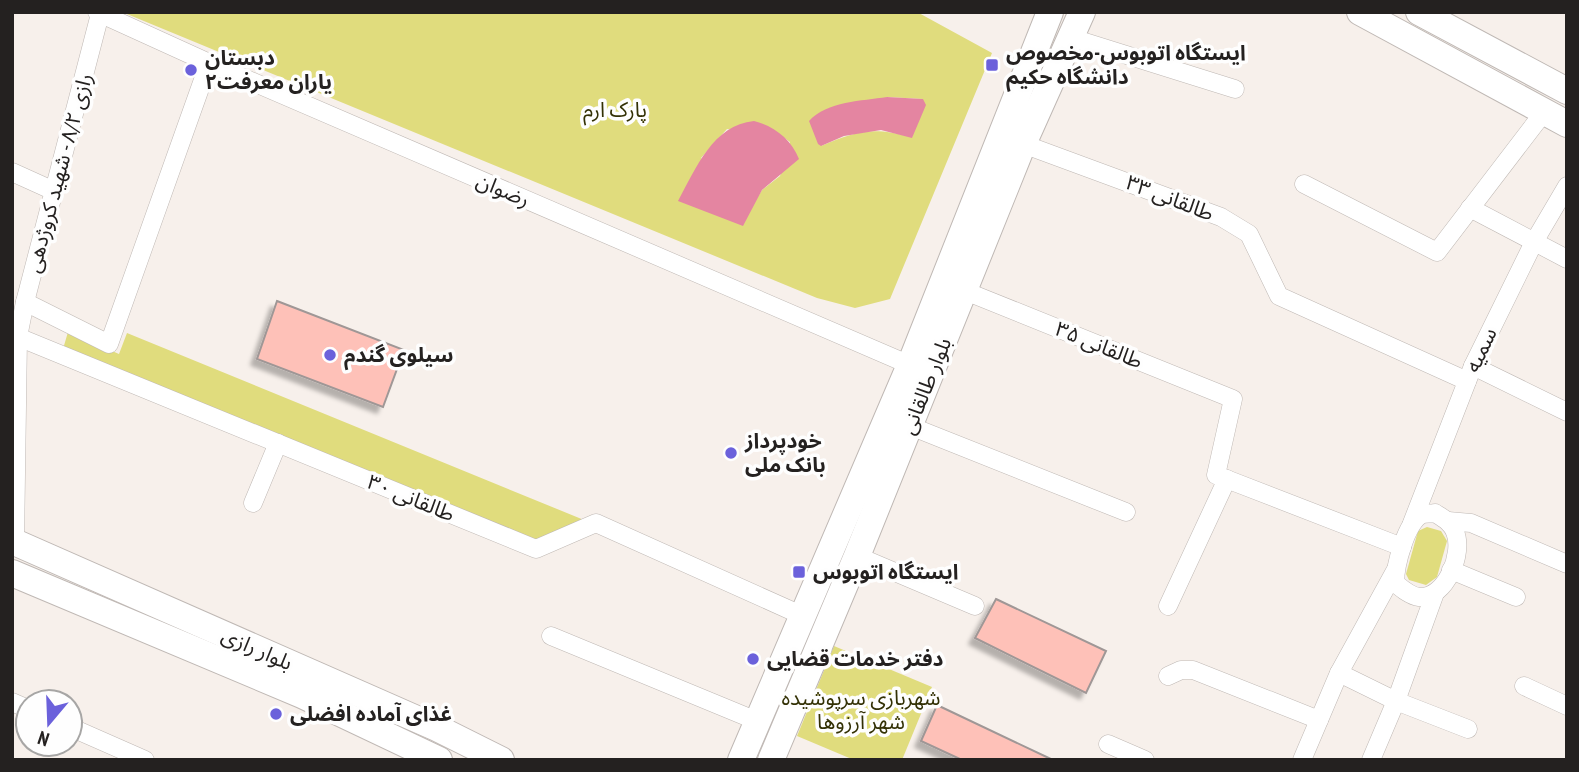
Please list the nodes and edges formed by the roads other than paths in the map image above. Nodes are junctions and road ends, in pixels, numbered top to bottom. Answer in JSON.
{"nodes":[{"id":1,"x":1050,"y":12,"type":"edge"},
{"id":2,"x":1082,"y":12,"type":"edge"},
{"id":3,"x":1360,"y":12,"type":"edge"},
{"id":4,"x":1419,"y":12,"type":"edge"},
{"id":5,"x":99,"y":13,"type":"edge"},
{"id":6,"x":1069,"y":37,"type":"junction"},
{"id":7,"x":209,"y":63,"type":"junction"},
{"id":8,"x":1235,"y":89,"type":"dead end"},
{"id":9,"x":1567,"y":91,"type":"edge"},
{"id":10,"x":1556,"y":118,"type":"edge"},
{"id":11,"x":1023,"y":144,"type":"junction"},
{"id":12,"x":12,"y":172,"type":"edge"},
{"id":13,"x":1304,"y":184,"type":"dead end"},
{"id":14,"x":1567,"y":186,"type":"edge"},
{"id":15,"x":54,"y":191,"type":"junction"},
{"id":16,"x":1470,"y":208,"type":"junction"},
{"id":17,"x":1534,"y":242,"type":"junction"},
{"id":18,"x":1567,"y":259,"type":"edge"},
{"id":19,"x":965,"y":291,"type":"junction"},
{"id":20,"x":25,"y":302,"type":"junction"},
{"id":21,"x":18,"y":337,"type":"junction"},
{"id":22,"x":910,"y":365,"type":"junction"},
{"id":23,"x":1470,"y":373,"type":"junction"},
{"id":24,"x":1567,"y":412,"type":"edge"},
{"id":25,"x":910,"y":426,"type":"junction"},
{"id":26,"x":278,"y":443,"type":"junction"},
{"id":27,"x":1227,"y":479,"type":"junction"},
{"id":28,"x":253,"y":503,"type":"dead end"},
{"id":29,"x":1126,"y":512,"type":"dead end"},
{"id":30,"x":1448,"y":521,"type":"junction"},
{"id":31,"x":1412,"y":523,"type":"junction"},
{"id":32,"x":14,"y":542,"type":"edge"},
{"id":33,"x":1402,"y":547,"type":"junction"},
{"id":34,"x":857,"y":556,"type":"junction"},
{"id":35,"x":1567,"y":564,"type":"edge"},
{"id":36,"x":1451,"y":570,"type":"junction"},
{"id":37,"x":1395,"y":571,"type":"junction"},
{"id":38,"x":12,"y":573,"type":"edge"},
{"id":39,"x":1435,"y":593,"type":"junction"},
{"id":40,"x":1516,"y":597,"type":"dead end"},
{"id":41,"x":975,"y":606,"type":"dead end"},
{"id":42,"x":1168,"y":606,"type":"dead end"},
{"id":43,"x":801,"y":615,"type":"junction"},
{"id":44,"x":551,"y":636,"type":"dead end"},
{"id":45,"x":1339,"y":673,"type":"junction"},
{"id":46,"x":1168,"y":676,"type":"dead end"},
{"id":47,"x":306,"y":684,"type":"junction"},
{"id":48,"x":1524,"y":686,"type":"dead end"},
{"id":49,"x":1396,"y":701,"type":"junction"},
{"id":50,"x":1567,"y":706,"type":"edge"},
{"id":51,"x":1319,"y":720,"type":"junction"},
{"id":52,"x":757,"y":721,"type":"junction"},
{"id":53,"x":1468,"y":729,"type":"dead end"},
{"id":54,"x":84,"y":733,"type":"edge"},
{"id":55,"x":1108,"y":744,"type":"dead end"},
{"id":56,"x":145,"y":760,"type":"edge"},
{"id":57,"x":439,"y":760,"type":"edge"},
{"id":58,"x":502,"y":760,"type":"edge"},
{"id":59,"x":741,"y":760,"type":"edge"},
{"id":60,"x":771,"y":760,"type":"edge"},
{"id":61,"x":1145,"y":760,"type":"edge"},
{"id":62,"x":1302,"y":760,"type":"edge"},
{"id":63,"x":1371,"y":760,"type":"edge"}],
"edges":[{"from":1,"to":22,"type":"main road","name":"بلوار طالقانی"},
{"from":2,"to":6,"type":"main road","name":"بلوار طالقانی"},
{"from":3,"to":10,"type":"main road"},
{"from":4,"to":9,"type":"main road"},
{"from":5,"to":7,"type":"street","name":"رضوان"},
{"from":5,"to":15,"type":"street","name":"رازی ۸/۲ - شهید کروژدهی"},
{"from":6,"to":8,"type":"street"},
{"from":6,"to":11,"type":"main road","name":"بلوار طالقانی"},
{"from":7,"to":20,"type":"street"},
{"from":7,"to":22,"type":"street","name":"رضوان"},
{"from":10,"to":16,"type":"street"},
{"from":11,"to":19,"type":"main road","name":"بلوار طالقانی"},
{"from":11,"to":23,"type":"street","name":"طالقانی ۳۳"},
{"from":12,"to":15,"type":"street"},
{"from":13,"to":16,"type":"street"},
{"from":14,"to":17,"type":"street","name":"سمیه"},
{"from":15,"to":20,"type":"street","name":"رازی ۸/۲ - شهید کروژدهی"},
{"from":16,"to":17,"type":"street"},
{"from":17,"to":18,"type":"street"},
{"from":17,"to":23,"type":"street","name":"سمیه"},
{"from":19,"to":25,"type":"main road","name":"بلوار طالقانی"},
{"from":19,"to":27,"type":"street","name":"طالقانی ۳۵"},
{"from":20,"to":21,"type":"street","name":"رازی ۸/۲ - شهید کروژدهی"},
{"from":21,"to":26,"type":"street","name":"طالقانی ۳۰"},
{"from":21,"to":32,"type":"street","name":"رازی ۸/۲ - شهید کروژدهی"},
{"from":22,"to":43,"type":"main road","name":"بلوار طالقانی"},
{"from":23,"to":24,"type":"street"},
{"from":23,"to":31,"type":"street","name":"سمیه"},
{"from":25,"to":29,"type":"street"},
{"from":25,"to":34,"type":"main road","name":"بلوار طالقانی"},
{"from":26,"to":28,"type":"street"},
{"from":26,"to":43,"type":"street","name":"طالقانی ۳۰"},
{"from":27,"to":33,"type":"street"},
{"from":27,"to":42,"type":"street"},
{"from":30,"to":31,"type":"street"},
{"from":30,"to":35,"type":"street"},
{"from":30,"to":36,"type":"street"},
{"from":31,"to":33,"type":"street"},
{"from":32,"to":47,"type":"main road","name":"بلوار رازی"},
{"from":33,"to":37,"type":"street"},
{"from":34,"to":41,"type":"street"},
{"from":34,"to":60,"type":"main road","name":"بلوار طالقانی"},
{"from":36,"to":39,"type":"street"},
{"from":36,"to":40,"type":"street"},
{"from":37,"to":39,"type":"street"},
{"from":37,"to":45,"type":"street"},
{"from":38,"to":47,"type":"main road","name":"بلوار رازی"},
{"from":39,"to":49,"type":"street"},
{"from":43,"to":52,"type":"main road","name":"بلوار طالقانی"},
{"from":44,"to":52,"type":"street"},
{"from":45,"to":49,"type":"street"},
{"from":45,"to":51,"type":"street"},
{"from":46,"to":51,"type":"street"},
{"from":47,"to":57,"type":"main road","name":"بلوار رازی"},
{"from":47,"to":58,"type":"main road","name":"بلوار رازی"},
{"from":48,"to":50,"type":"street"},
{"from":49,"to":53,"type":"street"},
{"from":49,"to":63,"type":"street"},
{"from":51,"to":62,"type":"street"},
{"from":52,"to":59,"type":"main road","name":"بلوار طالقانی"},
{"from":54,"to":56,"type":"street"},
{"from":55,"to":61,"type":"street"}]}
